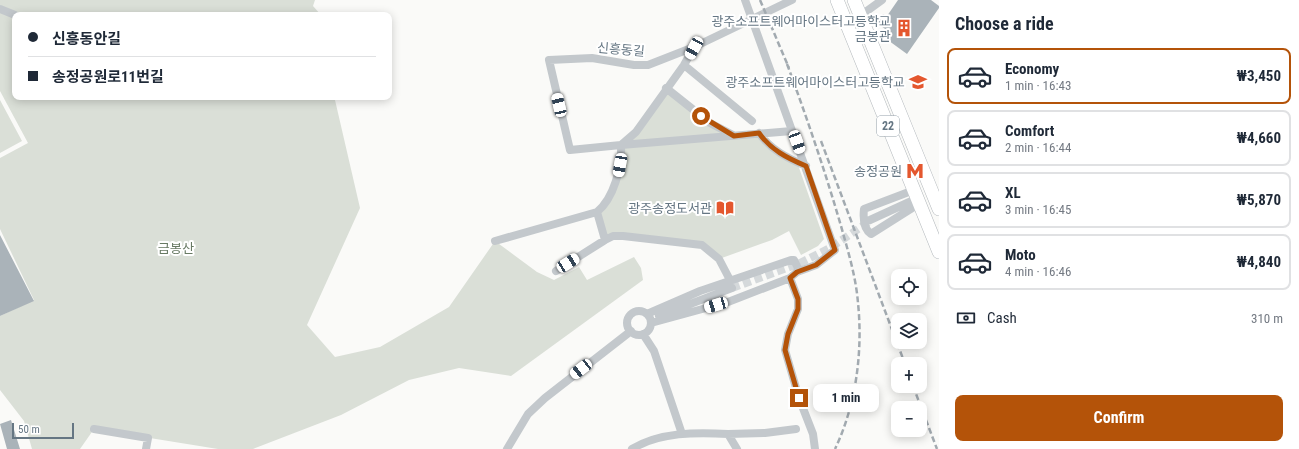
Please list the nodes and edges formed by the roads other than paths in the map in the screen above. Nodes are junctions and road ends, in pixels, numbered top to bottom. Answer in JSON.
{"nodes":[{"id":1,"x":745,"y":0,"type":"edge"},
{"id":2,"x":792,"y":0,"type":"edge"},
{"id":3,"x":837,"y":0,"type":"edge"},
{"id":4,"x":854,"y":0,"type":"edge"},
{"id":5,"x":882,"y":0,"type":"edge"},
{"id":6,"x":0,"y":9,"type":"edge"},
{"id":7,"x":12,"y":14,"type":"edge"},
{"id":8,"x":860,"y":16,"type":"junction"},
{"id":9,"x":753,"y":20,"type":"junction"},
{"id":10,"x":694,"y":48,"type":"junction"},
{"id":11,"x":684,"y":65,"type":"junction"},
{"id":12,"x":666,"y":88,"type":"junction"},
{"id":13,"x":752,"y":121,"type":"dead end"},
{"id":14,"x":792,"y":131,"type":"junction"},
{"id":15,"x":759,"y":133,"type":"junction"},
{"id":16,"x":734,"y":136,"type":"junction"},
{"id":17,"x":621,"y":145,"type":"junction"},
{"id":18,"x":806,"y":166,"type":"junction"},
{"id":19,"x":935,"y":188,"type":"edge"},
{"id":20,"x":917,"y":197,"type":"junction"},
{"id":21,"x":939,"y":208,"type":"edge"},
{"id":22,"x":597,"y":212,"type":"junction"},
{"id":23,"x":870,"y":220,"type":"tunnel mouth"},
{"id":24,"x":604,"y":240,"type":"junction"},
{"id":25,"x":495,"y":241,"type":"dead end"},
{"id":26,"x":939,"y":252,"type":"edge"},
{"id":27,"x":556,"y":271,"type":"dead end"},
{"id":28,"x":797,"y":272,"type":"junction"},
{"id":29,"x":790,"y":278,"type":"junction"},
{"id":30,"x":731,"y":284,"type":"junction"},
{"id":31,"x":649,"y":319,"type":"junction"},
{"id":32,"x":630,"y":331,"type":"junction"},
{"id":33,"x":643,"y":334,"type":"junction"},
{"id":34,"x":796,"y":428,"type":"dead end"},
{"id":35,"x":94,"y":429,"type":"dead end"},
{"id":36,"x":682,"y":434,"type":"junction"},
{"id":37,"x":728,"y":434,"type":"junction"},
{"id":38,"x":146,"y":449,"type":"edge"},
{"id":39,"x":507,"y":449,"type":"edge"},
{"id":40,"x":632,"y":449,"type":"edge"},
{"id":41,"x":736,"y":449,"type":"edge"},
{"id":42,"x":815,"y":449,"type":"edge"}],
"edges":[{"from":1,"to":9,"type":"street"},
{"from":2,"to":9,"type":"street","name":"신흥동길"},
{"from":3,"to":20,"type":"main road","number":"22"},
{"from":4,"to":8,"type":"main road","number":"22"},
{"from":5,"to":8,"type":"street"},
{"from":6,"to":7,"type":"street"},
{"from":8,"to":19,"type":"main road","number":"22"},
{"from":9,"to":10,"type":"street","name":"신흥동길"},
{"from":9,"to":14,"type":"street"},
{"from":10,"to":11,"type":"street"},
{"from":10,"to":17,"type":"street","name":"신흥동길"},
{"from":11,"to":12,"type":"street"},
{"from":11,"to":13,"type":"street"},
{"from":12,"to":16,"type":"street"},
{"from":12,"to":17,"type":"street"},
{"from":14,"to":15,"type":"street"},
{"from":14,"to":18,"type":"street"},
{"from":15,"to":16,"type":"street"},
{"from":15,"to":18,"type":"street"},
{"from":16,"to":17,"type":"street"},
{"from":17,"to":22,"type":"street"},
{"from":18,"to":28,"type":"street"},
{"from":19,"to":21,"type":"main road","number":"22"},
{"from":20,"to":20,"type":"street"},
{"from":20,"to":23,"type":"street"},
{"from":20,"to":26,"type":"main road","number":"22"},
{"from":22,"to":24,"type":"street"},
{"from":22,"to":25,"type":"street"},
{"from":24,"to":27,"type":"street"},
{"from":24,"to":30,"type":"street"},
{"from":28,"to":29,"type":"street"},
{"from":28,"to":30,"type":"street"},
{"from":29,"to":31,"type":"street"},
{"from":29,"to":42,"type":"street"},
{"from":30,"to":31,"type":"street"},
{"from":31,"to":32,"type":"street"},
{"from":31,"to":33,"type":"street"},
{"from":32,"to":33,"type":"street"},
{"from":32,"to":39,"type":"street"},
{"from":33,"to":36,"type":"street"},
{"from":34,"to":37,"type":"street"},
{"from":35,"to":38,"type":"street"},
{"from":36,"to":37,"type":"street"},
{"from":36,"to":40,"type":"street"},
{"from":37,"to":41,"type":"street"}]}
